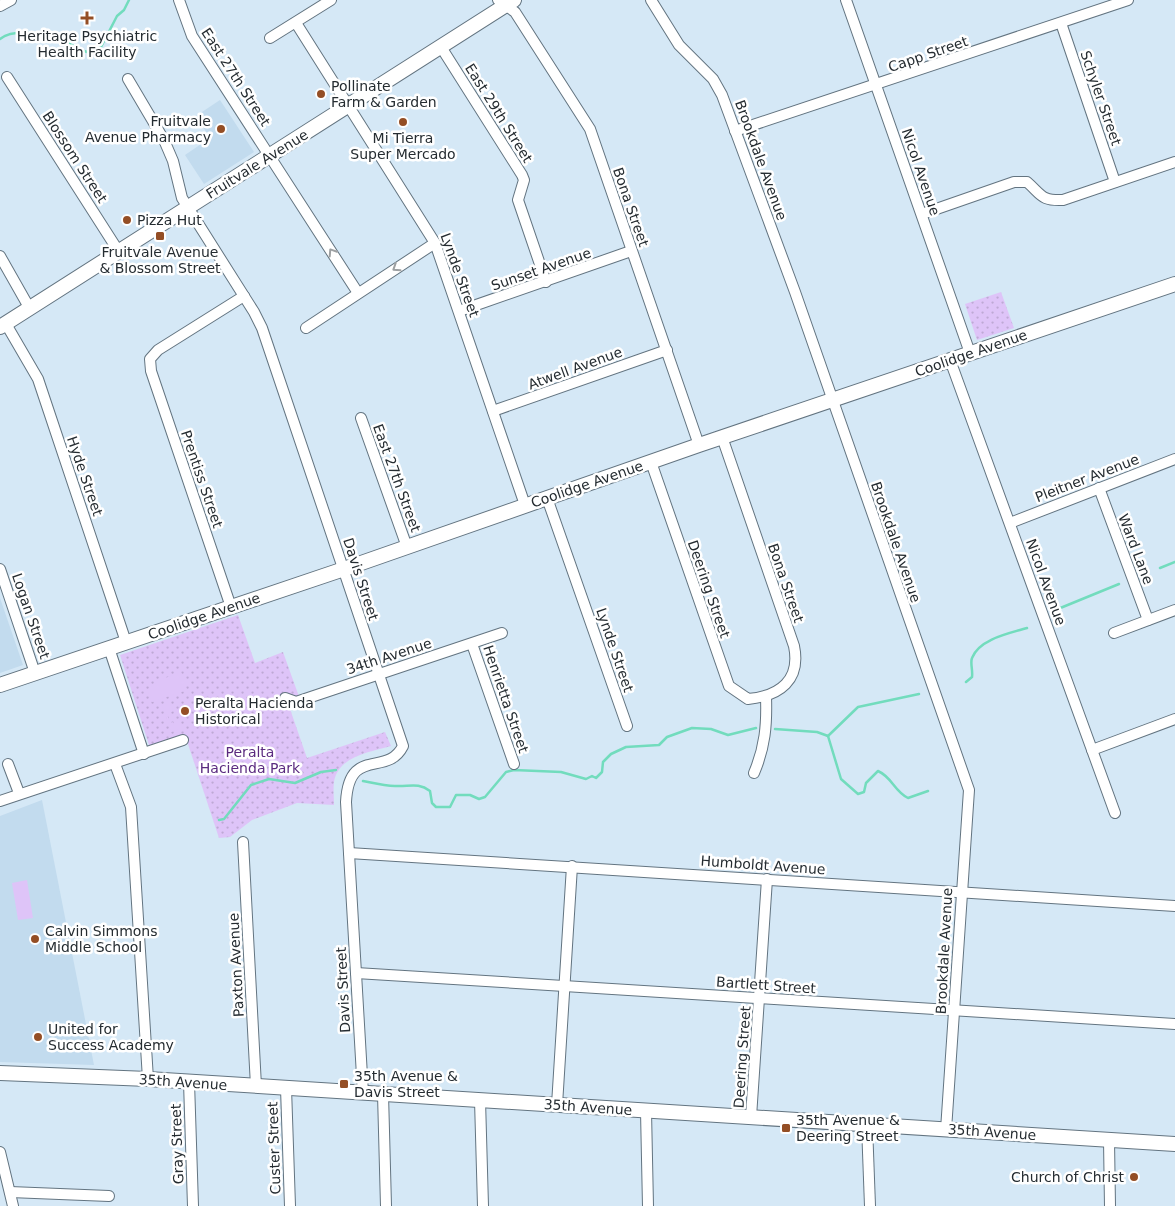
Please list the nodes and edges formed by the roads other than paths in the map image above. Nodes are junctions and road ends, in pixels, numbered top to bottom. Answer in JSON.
{"nodes":[{"id":1,"x":11,"y":0,"type":"edge"},
{"id":2,"x":179,"y":0,"type":"edge"},
{"id":3,"x":331,"y":0,"type":"edge"},
{"id":4,"x":651,"y":0,"type":"edge"},
{"id":5,"x":846,"y":0,"type":"edge"},
{"id":6,"x":1128,"y":0,"type":"edge"},
{"id":7,"x":506,"y":2,"type":"edge"},
{"id":8,"x":0,"y":6,"type":"edge"},
{"id":9,"x":296,"y":23,"type":"junction"},
{"id":10,"x":1061,"y":23,"type":"junction"},
{"id":11,"x":270,"y":38,"type":"dead end"},
{"id":12,"x":441,"y":47,"type":"junction"},
{"id":13,"x":7,"y":77,"type":"dead end"},
{"id":14,"x":128,"y":79,"type":"dead end"},
{"id":15,"x":876,"y":86,"type":"junction"},
{"id":16,"x":348,"y":106,"type":"junction"},
{"id":17,"x":735,"y":131,"type":"junction"},
{"id":18,"x":270,"y":155,"type":"junction"},
{"id":19,"x":1175,"y":162,"type":"edge"},
{"id":20,"x":1115,"y":182,"type":"junction"},
{"id":21,"x":188,"y":208,"type":"junction"},
{"id":22,"x":922,"y":214,"type":"junction"},
{"id":23,"x":434,"y":243,"type":"junction"},
{"id":24,"x":631,"y":251,"type":"junction"},
{"id":25,"x":119,"y":252,"type":"junction"},
{"id":26,"x":0,"y":256,"type":"edge"},
{"id":27,"x":546,"y":282,"type":"junction"},
{"id":28,"x":1175,"y":284,"type":"edge"},
{"id":29,"x":358,"y":293,"type":"junction"},
{"id":30,"x":244,"y":296,"type":"junction"},
{"id":31,"x":30,"y":309,"type":"junction"},
{"id":32,"x":459,"y":311,"type":"junction"},
{"id":33,"x":3,"y":325,"type":"edge"},
{"id":34,"x":306,"y":328,"type":"dead end"},
{"id":35,"x":667,"y":350,"type":"junction"},
{"id":36,"x":970,"y":353,"type":"junction"},
{"id":37,"x":950,"y":360,"type":"junction"},
{"id":38,"x":832,"y":400,"type":"junction"},
{"id":39,"x":493,"y":411,"type":"junction"},
{"id":40,"x":361,"y":418,"type":"dead end"},
{"id":41,"x":722,"y":437,"type":"junction"},
{"id":42,"x":699,"y":445,"type":"junction"},
{"id":43,"x":1175,"y":459,"type":"edge"},
{"id":44,"x":651,"y":462,"type":"junction"},
{"id":45,"x":1099,"y":488,"type":"junction"},
{"id":46,"x":547,"y":498,"type":"junction"},
{"id":47,"x":526,"y":505,"type":"junction"},
{"id":48,"x":1010,"y":523,"type":"junction"},
{"id":49,"x":408,"y":547,"type":"junction"},
{"id":50,"x":0,"y":569,"type":"edge"},
{"id":51,"x":344,"y":570,"type":"junction"},
{"id":52,"x":231,"y":607,"type":"junction"},
{"id":53,"x":1175,"y":610,"type":"edge"},
{"id":54,"x":1148,"y":620,"type":"junction"},
{"id":55,"x":502,"y":633,"type":"dead end"},
{"id":56,"x":1114,"y":633,"type":"dead end"},
{"id":57,"x":126,"y":642,"type":"junction"},
{"id":58,"x":472,"y":644,"type":"junction"},
{"id":59,"x":109,"y":648,"type":"junction"},
{"id":60,"x":35,"y":673,"type":"junction"},
{"id":61,"x":378,"y":674,"type":"junction"},
{"id":62,"x":0,"y":684,"type":"edge"},
{"id":63,"x":766,"y":697,"type":"junction"},
{"id":64,"x":285,"y":698,"type":"dead end"},
{"id":65,"x":1175,"y":719,"type":"edge"},
{"id":66,"x":627,"y":726,"type":"dead end"},
{"id":67,"x":183,"y":740,"type":"dead end"},
{"id":68,"x":1092,"y":750,"type":"junction"},
{"id":69,"x":144,"y":754,"type":"junction"},
{"id":70,"x":8,"y":764,"type":"dead end"},
{"id":71,"x":115,"y":764,"type":"junction"},
{"id":72,"x":514,"y":764,"type":"dead end"},
{"id":73,"x":754,"y":773,"type":"dead end"},
{"id":74,"x":20,"y":793,"type":"junction"},
{"id":75,"x":0,"y":801,"type":"edge"},
{"id":76,"x":1115,"y":813,"type":"dead end"},
{"id":77,"x":243,"y":842,"type":"dead end"},
{"id":78,"x":350,"y":852,"type":"junction"},
{"id":79,"x":572,"y":866,"type":"junction"},
{"id":80,"x":767,"y":878,"type":"junction"},
{"id":81,"x":961,"y":891,"type":"junction"},
{"id":82,"x":1175,"y":906,"type":"edge"},
{"id":83,"x":356,"y":973,"type":"junction"},
{"id":84,"x":564,"y":986,"type":"junction"},
{"id":85,"x":760,"y":998,"type":"junction"},
{"id":86,"x":954,"y":1010,"type":"junction"},
{"id":87,"x":1175,"y":1024,"type":"edge"},
{"id":88,"x":0,"y":1073,"type":"edge"},
{"id":89,"x":148,"y":1079,"type":"junction"},
{"id":90,"x":189,"y":1082,"type":"junction"},
{"id":91,"x":256,"y":1086,"type":"junction"},
{"id":92,"x":286,"y":1088,"type":"junction"},
{"id":93,"x":363,"y":1093,"type":"junction"},
{"id":94,"x":383,"y":1094,"type":"junction"},
{"id":95,"x":480,"y":1100,"type":"junction"},
{"id":96,"x":557,"y":1105,"type":"junction"},
{"id":97,"x":646,"y":1111,"type":"junction"},
{"id":98,"x":751,"y":1117,"type":"junction"},
{"id":99,"x":867,"y":1125,"type":"junction"},
{"id":100,"x":946,"y":1130,"type":"junction"},
{"id":101,"x":1109,"y":1140,"type":"junction"},
{"id":102,"x":1175,"y":1144,"type":"edge"},
{"id":103,"x":0,"y":1152,"type":"edge"},
{"id":104,"x":10,"y":1192,"type":"junction"},
{"id":105,"x":109,"y":1196,"type":"dead end"},
{"id":106,"x":13,"y":1206,"type":"edge"},
{"id":107,"x":193,"y":1206,"type":"edge"},
{"id":108,"x":290,"y":1206,"type":"edge"},
{"id":109,"x":386,"y":1206,"type":"edge"},
{"id":110,"x":483,"y":1206,"type":"edge"},
{"id":111,"x":648,"y":1206,"type":"edge"},
{"id":112,"x":870,"y":1206,"type":"edge"},
{"id":113,"x":1110,"y":1206,"type":"edge"}],
"edges":[{"from":1,"to":8,"type":"street"},
{"from":2,"to":18,"type":"street","name":"East 27th Street"},
{"from":3,"to":9,"type":"street"},
{"from":4,"to":17,"type":"street","name":"Brookdale Avenue"},
{"from":5,"to":15,"type":"street","name":"Nicol Avenue"},
{"from":6,"to":10,"type":"street","name":"Capp Street"},
{"from":7,"to":12,"type":"main road","name":"Fruitvale Avenue"},
{"from":7,"to":24,"type":"street","name":"Bona Street"},
{"from":9,"to":11,"type":"street"},
{"from":9,"to":16,"type":"street","name":"Lynde Street"},
{"from":10,"to":15,"type":"street","name":"Capp Street"},
{"from":10,"to":20,"type":"street","name":"Schyler Street"},
{"from":12,"to":16,"type":"main road","name":"Fruitvale Avenue"},
{"from":12,"to":27,"type":"street","name":"East 29th Street"},
{"from":13,"to":25,"type":"street","name":"Blossom Street"},
{"from":14,"to":21,"type":"street","name":"Davis Street"},
{"from":15,"to":17,"type":"street","name":"Capp Street"},
{"from":15,"to":22,"type":"street","name":"Nicol Avenue"},
{"from":16,"to":18,"type":"main road","name":"Fruitvale Avenue"},
{"from":16,"to":23,"type":"street","name":"Lynde Street"},
{"from":17,"to":38,"type":"street","name":"Brookdale Avenue"},
{"from":18,"to":21,"type":"main road","name":"Fruitvale Avenue"},
{"from":29,"to":18,"type":"street","name":"East 27th Street","one_way":true},
{"from":19,"to":20,"type":"street"},
{"from":20,"to":22,"type":"street"},
{"from":21,"to":25,"type":"main road","name":"Fruitvale Avenue"},
{"from":21,"to":30,"type":"street","name":"Davis Street"},
{"from":22,"to":36,"type":"street","name":"Nicol Avenue"},
{"from":23,"to":29,"type":"street","one_way":true},
{"from":23,"to":32,"type":"street","name":"Lynde Street"},
{"from":24,"to":27,"type":"street","name":"Sunset Avenue"},
{"from":24,"to":35,"type":"street","name":"Bona Street"},
{"from":25,"to":31,"type":"main road","name":"Fruitvale Avenue"},
{"from":26,"to":31,"type":"street"},
{"from":27,"to":32,"type":"street","name":"Sunset Avenue"},
{"from":28,"to":36,"type":"main road","name":"Coolidge Avenue"},
{"from":29,"to":34,"type":"street"},
{"from":30,"to":51,"type":"street","name":"Davis Street"},
{"from":30,"to":52,"type":"street","name":"Prentiss Street"},
{"from":31,"to":33,"type":"main road","name":"Fruitvale Avenue"},
{"from":32,"to":39,"type":"street","name":"Lynde Street"},
{"from":33,"to":57,"type":"street","name":"Hyde Street"},
{"from":35,"to":39,"type":"street","name":"Atwell Avenue"},
{"from":35,"to":42,"type":"street","name":"Bona Street"},
{"from":36,"to":37,"type":"main road","name":"Coolidge Avenue"},
{"from":37,"to":38,"type":"main road","name":"Coolidge Avenue"},
{"from":37,"to":48,"type":"street","name":"Nicol Avenue"},
{"from":38,"to":41,"type":"main road","name":"Coolidge Avenue"},
{"from":38,"to":81,"type":"street","name":"Brookdale Avenue"},
{"from":39,"to":47,"type":"street","name":"Lynde Street"},
{"from":40,"to":49,"type":"street","name":"East 27th Street"},
{"from":41,"to":42,"type":"main road","name":"Coolidge Avenue"},
{"from":41,"to":63,"type":"street","name":"Bona Street"},
{"from":42,"to":44,"type":"main road","name":"Coolidge Avenue"},
{"from":43,"to":45,"type":"street","name":"Pleitner Avenue"},
{"from":44,"to":46,"type":"main road","name":"Coolidge Avenue"},
{"from":44,"to":63,"type":"street","name":"Deering Street"},
{"from":45,"to":48,"type":"street","name":"Pleitner Avenue"},
{"from":45,"to":54,"type":"street","name":"Ward Lane"},
{"from":46,"to":47,"type":"main road","name":"Coolidge Avenue"},
{"from":46,"to":66,"type":"street","name":"Lynde Street"},
{"from":47,"to":49,"type":"main road","name":"Coolidge Avenue"},
{"from":48,"to":68,"type":"street","name":"Nicol Avenue"},
{"from":49,"to":51,"type":"main road","name":"Coolidge Avenue"},
{"from":50,"to":60,"type":"street","name":"Logan Street"},
{"from":51,"to":52,"type":"main road","name":"Coolidge Avenue"},
{"from":51,"to":61,"type":"street","name":"Davis Street"},
{"from":52,"to":57,"type":"main road","name":"Coolidge Avenue"},
{"from":53,"to":54,"type":"street"},
{"from":54,"to":56,"type":"street"},
{"from":55,"to":58,"type":"street","name":"34th Avenue"},
{"from":57,"to":59,"type":"main road","name":"Coolidge Avenue"},
{"from":58,"to":61,"type":"street","name":"34th Avenue"},
{"from":58,"to":72,"type":"street","name":"Henrietta Street"},
{"from":59,"to":60,"type":"main road","name":"Coolidge Avenue"},
{"from":59,"to":69,"type":"street"},
{"from":60,"to":62,"type":"main road","name":"Coolidge Avenue"},
{"from":61,"to":64,"type":"street","name":"34th Avenue"},
{"from":61,"to":78,"type":"street","name":"Davis Street"},
{"from":63,"to":73,"type":"street"},
{"from":65,"to":68,"type":"street"},
{"from":67,"to":69,"type":"street"},
{"from":68,"to":76,"type":"street","name":"Nicol Avenue"},
{"from":69,"to":71,"type":"street"},
{"from":70,"to":74,"type":"street"},
{"from":71,"to":74,"type":"street"},
{"from":71,"to":89,"type":"street"},
{"from":74,"to":75,"type":"street"},
{"from":77,"to":91,"type":"street","name":"Paxton Avenue"},
{"from":78,"to":79,"type":"street","name":"Humboldt Avenue"},
{"from":78,"to":83,"type":"street","name":"Davis Street"},
{"from":79,"to":80,"type":"street","name":"Humboldt Avenue"},
{"from":79,"to":84,"type":"street"},
{"from":80,"to":81,"type":"street","name":"Humboldt Avenue"},
{"from":80,"to":85,"type":"street","name":"Deering Street"},
{"from":81,"to":82,"type":"street","name":"Humboldt Avenue"},
{"from":81,"to":86,"type":"street","name":"Brookdale Avenue"},
{"from":83,"to":84,"type":"street","name":"Bartlett Street"},
{"from":83,"to":93,"type":"street","name":"Davis Street"},
{"from":84,"to":85,"type":"street","name":"Bartlett Street"},
{"from":84,"to":96,"type":"street"},
{"from":85,"to":86,"type":"street","name":"Bartlett Street"},
{"from":85,"to":98,"type":"street","name":"Deering Street"},
{"from":86,"to":87,"type":"street","name":"Bartlett Street"},
{"from":86,"to":100,"type":"street","name":"Brookdale Avenue"},
{"from":88,"to":89,"type":"main road","name":"35th Avenue"},
{"from":89,"to":90,"type":"main road","name":"35th Avenue"},
{"from":90,"to":91,"type":"main road","name":"35th Avenue"},
{"from":90,"to":107,"type":"street","name":"Gray Street"},
{"from":91,"to":92,"type":"main road","name":"35th Avenue"},
{"from":92,"to":93,"type":"main road","name":"35th Avenue"},
{"from":92,"to":108,"type":"street","name":"Custer Street"},
{"from":93,"to":94,"type":"main road","name":"35th Avenue"},
{"from":94,"to":95,"type":"main road","name":"35th Avenue"},
{"from":94,"to":109,"type":"street"},
{"from":95,"to":96,"type":"main road","name":"35th Avenue"},
{"from":95,"to":110,"type":"street"},
{"from":96,"to":97,"type":"main road","name":"35th Avenue"},
{"from":97,"to":98,"type":"main road","name":"35th Avenue"},
{"from":97,"to":111,"type":"street"},
{"from":98,"to":99,"type":"main road","name":"35th Avenue"},
{"from":99,"to":100,"type":"main road","name":"35th Avenue"},
{"from":99,"to":112,"type":"street"},
{"from":100,"to":101,"type":"main road","name":"35th Avenue"},
{"from":101,"to":102,"type":"main road","name":"35th Avenue"},
{"from":101,"to":113,"type":"street"},
{"from":103,"to":104,"type":"street"},
{"from":104,"to":105,"type":"street"},
{"from":104,"to":106,"type":"street"}]}
